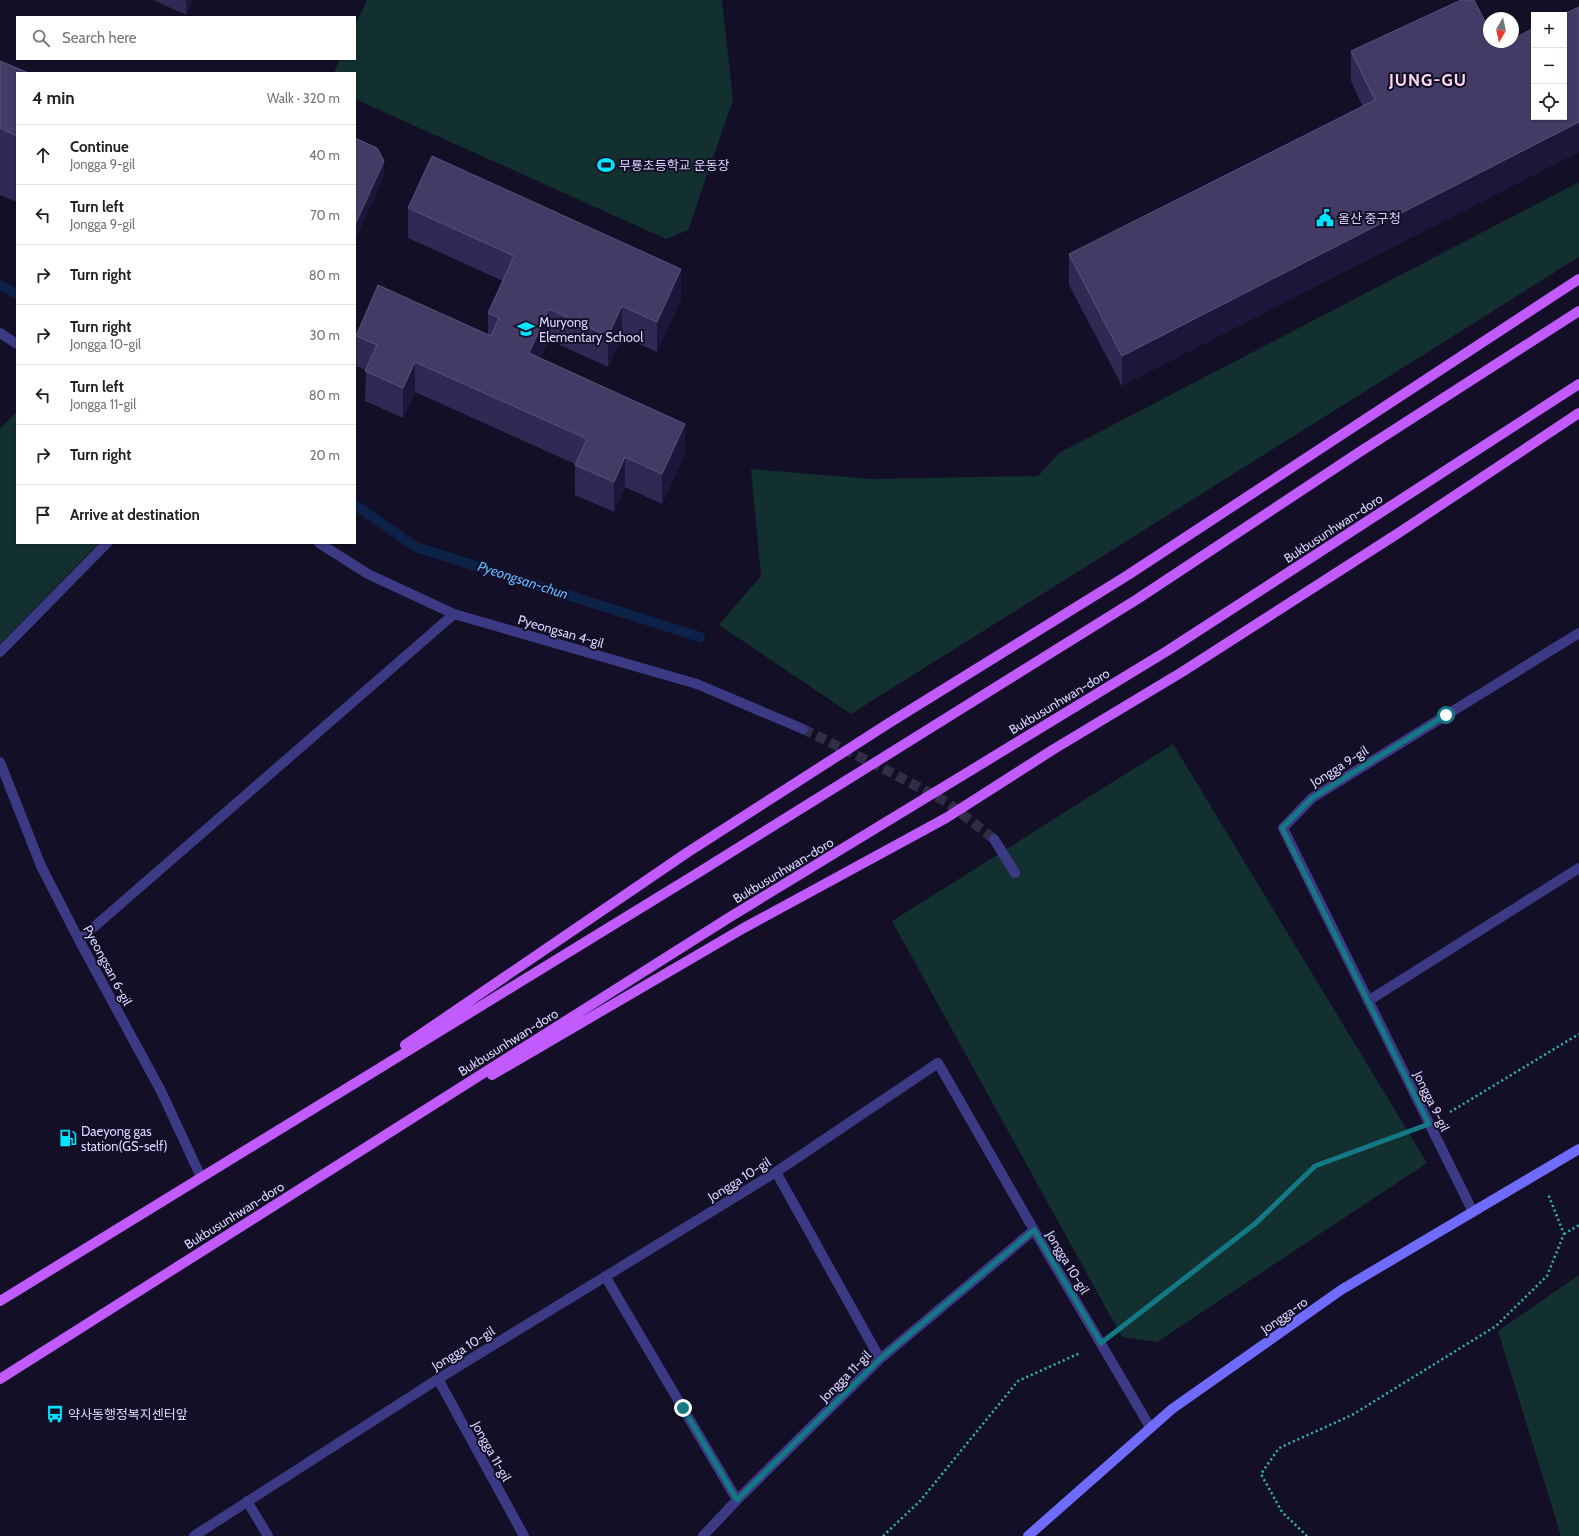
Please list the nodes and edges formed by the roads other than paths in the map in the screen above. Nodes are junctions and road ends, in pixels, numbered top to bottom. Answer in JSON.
{"nodes":[{"id":1,"x":1579,"y":279,"type":"edge"},
{"id":2,"x":1579,"y":311,"type":"edge"},
{"id":3,"x":0,"y":332,"type":"edge"},
{"id":4,"x":16,"y":343,"type":"edge"},
{"id":5,"x":1579,"y":384,"type":"edge"},
{"id":6,"x":1579,"y":413,"type":"edge"},
{"id":7,"x":106,"y":544,"type":"edge"},
{"id":8,"x":321,"y":544,"type":"edge"},
{"id":9,"x":454,"y":614,"type":"junction"},
{"id":10,"x":1579,"y":633,"type":"edge"},
{"id":11,"x":0,"y":652,"type":"edge"},
{"id":12,"x":803,"y":729,"type":"tunnel mouth"},
{"id":13,"x":0,"y":762,"type":"edge"},
{"id":14,"x":4,"y":781,"type":"edge"},
{"id":15,"x":994,"y":839,"type":"tunnel mouth"},
{"id":16,"x":1579,"y":868,"type":"edge"},
{"id":17,"x":1015,"y":873,"type":"dead end"},
{"id":18,"x":80,"y":940,"type":"junction"},
{"id":19,"x":1368,"y":1001,"type":"junction"},
{"id":20,"x":295,"y":1120,"type":"junction"},
{"id":21,"x":1579,"y":1149,"type":"edge"},
{"id":22,"x":330,"y":1170,"type":"junction"},
{"id":23,"x":776,"y":1172,"type":"junction"},
{"id":24,"x":201,"y":1177,"type":"junction"},
{"id":25,"x":1473,"y":1212,"type":"junction"},
{"id":26,"x":1034,"y":1230,"type":"junction"},
{"id":27,"x":605,"y":1276,"type":"junction"},
{"id":28,"x":0,"y":1301,"type":"edge"},
{"id":29,"x":880,"y":1359,"type":"junction"},
{"id":30,"x":0,"y":1379,"type":"edge"},
{"id":31,"x":438,"y":1379,"type":"junction"},
{"id":32,"x":1150,"y":1427,"type":"junction"},
{"id":33,"x":737,"y":1500,"type":"junction"},
{"id":34,"x":247,"y":1501,"type":"junction"},
{"id":35,"x":194,"y":1536,"type":"edge"},
{"id":36,"x":268,"y":1536,"type":"edge"},
{"id":37,"x":524,"y":1536,"type":"edge"},
{"id":38,"x":703,"y":1536,"type":"edge"},
{"id":39,"x":1028,"y":1536,"type":"edge"}],
"edges":[{"from":1,"to":20,"type":"main road"},
{"from":2,"to":20,"type":"main road"},
{"from":3,"to":4,"type":"street"},
{"from":5,"to":22,"type":"main road","name":"Bukbusunhwan-doro"},
{"from":6,"to":22,"type":"main road"},
{"from":7,"to":11,"type":"street"},
{"from":8,"to":9,"type":"street","name":"Pyeongsan 4-gil"},
{"from":9,"to":12,"type":"street","name":"Pyeongsan 4-gil"},
{"from":9,"to":18,"type":"street"},
{"from":10,"to":19,"type":"street","name":"Jongga 9-gil"},
{"from":13,"to":14,"type":"street","name":"Pyeongsan 6-gil"},
{"from":14,"to":18,"type":"street","name":"Pyeongsan 6-gil"},
{"from":15,"to":17,"type":"street"},
{"from":16,"to":19,"type":"street"},
{"from":18,"to":24,"type":"street","name":"Pyeongsan 6-gil"},
{"from":19,"to":25,"type":"street","name":"Jongga 9-gil"},
{"from":20,"to":24,"type":"main road"},
{"from":21,"to":25,"type":"main road","name":"Jongga-ro"},
{"from":22,"to":30,"type":"main road","name":"Bukbusunhwan-doro"},
{"from":23,"to":26,"type":"street","name":"Jongga 10-gil"},
{"from":23,"to":27,"type":"street","name":"Jongga 10-gil"},
{"from":23,"to":29,"type":"street"},
{"from":24,"to":28,"type":"main road"},
{"from":25,"to":32,"type":"main road","name":"Jongga-ro"},
{"from":26,"to":29,"type":"street","name":"Jongga 11-gil"},
{"from":26,"to":32,"type":"street","name":"Jongga 10-gil"},
{"from":27,"to":31,"type":"street","name":"Jongga 10-gil"},
{"from":27,"to":33,"type":"street"},
{"from":29,"to":33,"type":"street","name":"Jongga 11-gil"},
{"from":31,"to":34,"type":"street","name":"Jongga 10-gil"},
{"from":31,"to":37,"type":"street","name":"Jongga 11-gil"},
{"from":32,"to":39,"type":"main road","name":"Jongga-ro"},
{"from":33,"to":38,"type":"street","name":"Jongga 11-gil"},
{"from":34,"to":35,"type":"street","name":"Jongga 10-gil"},
{"from":34,"to":36,"type":"street"}]}
